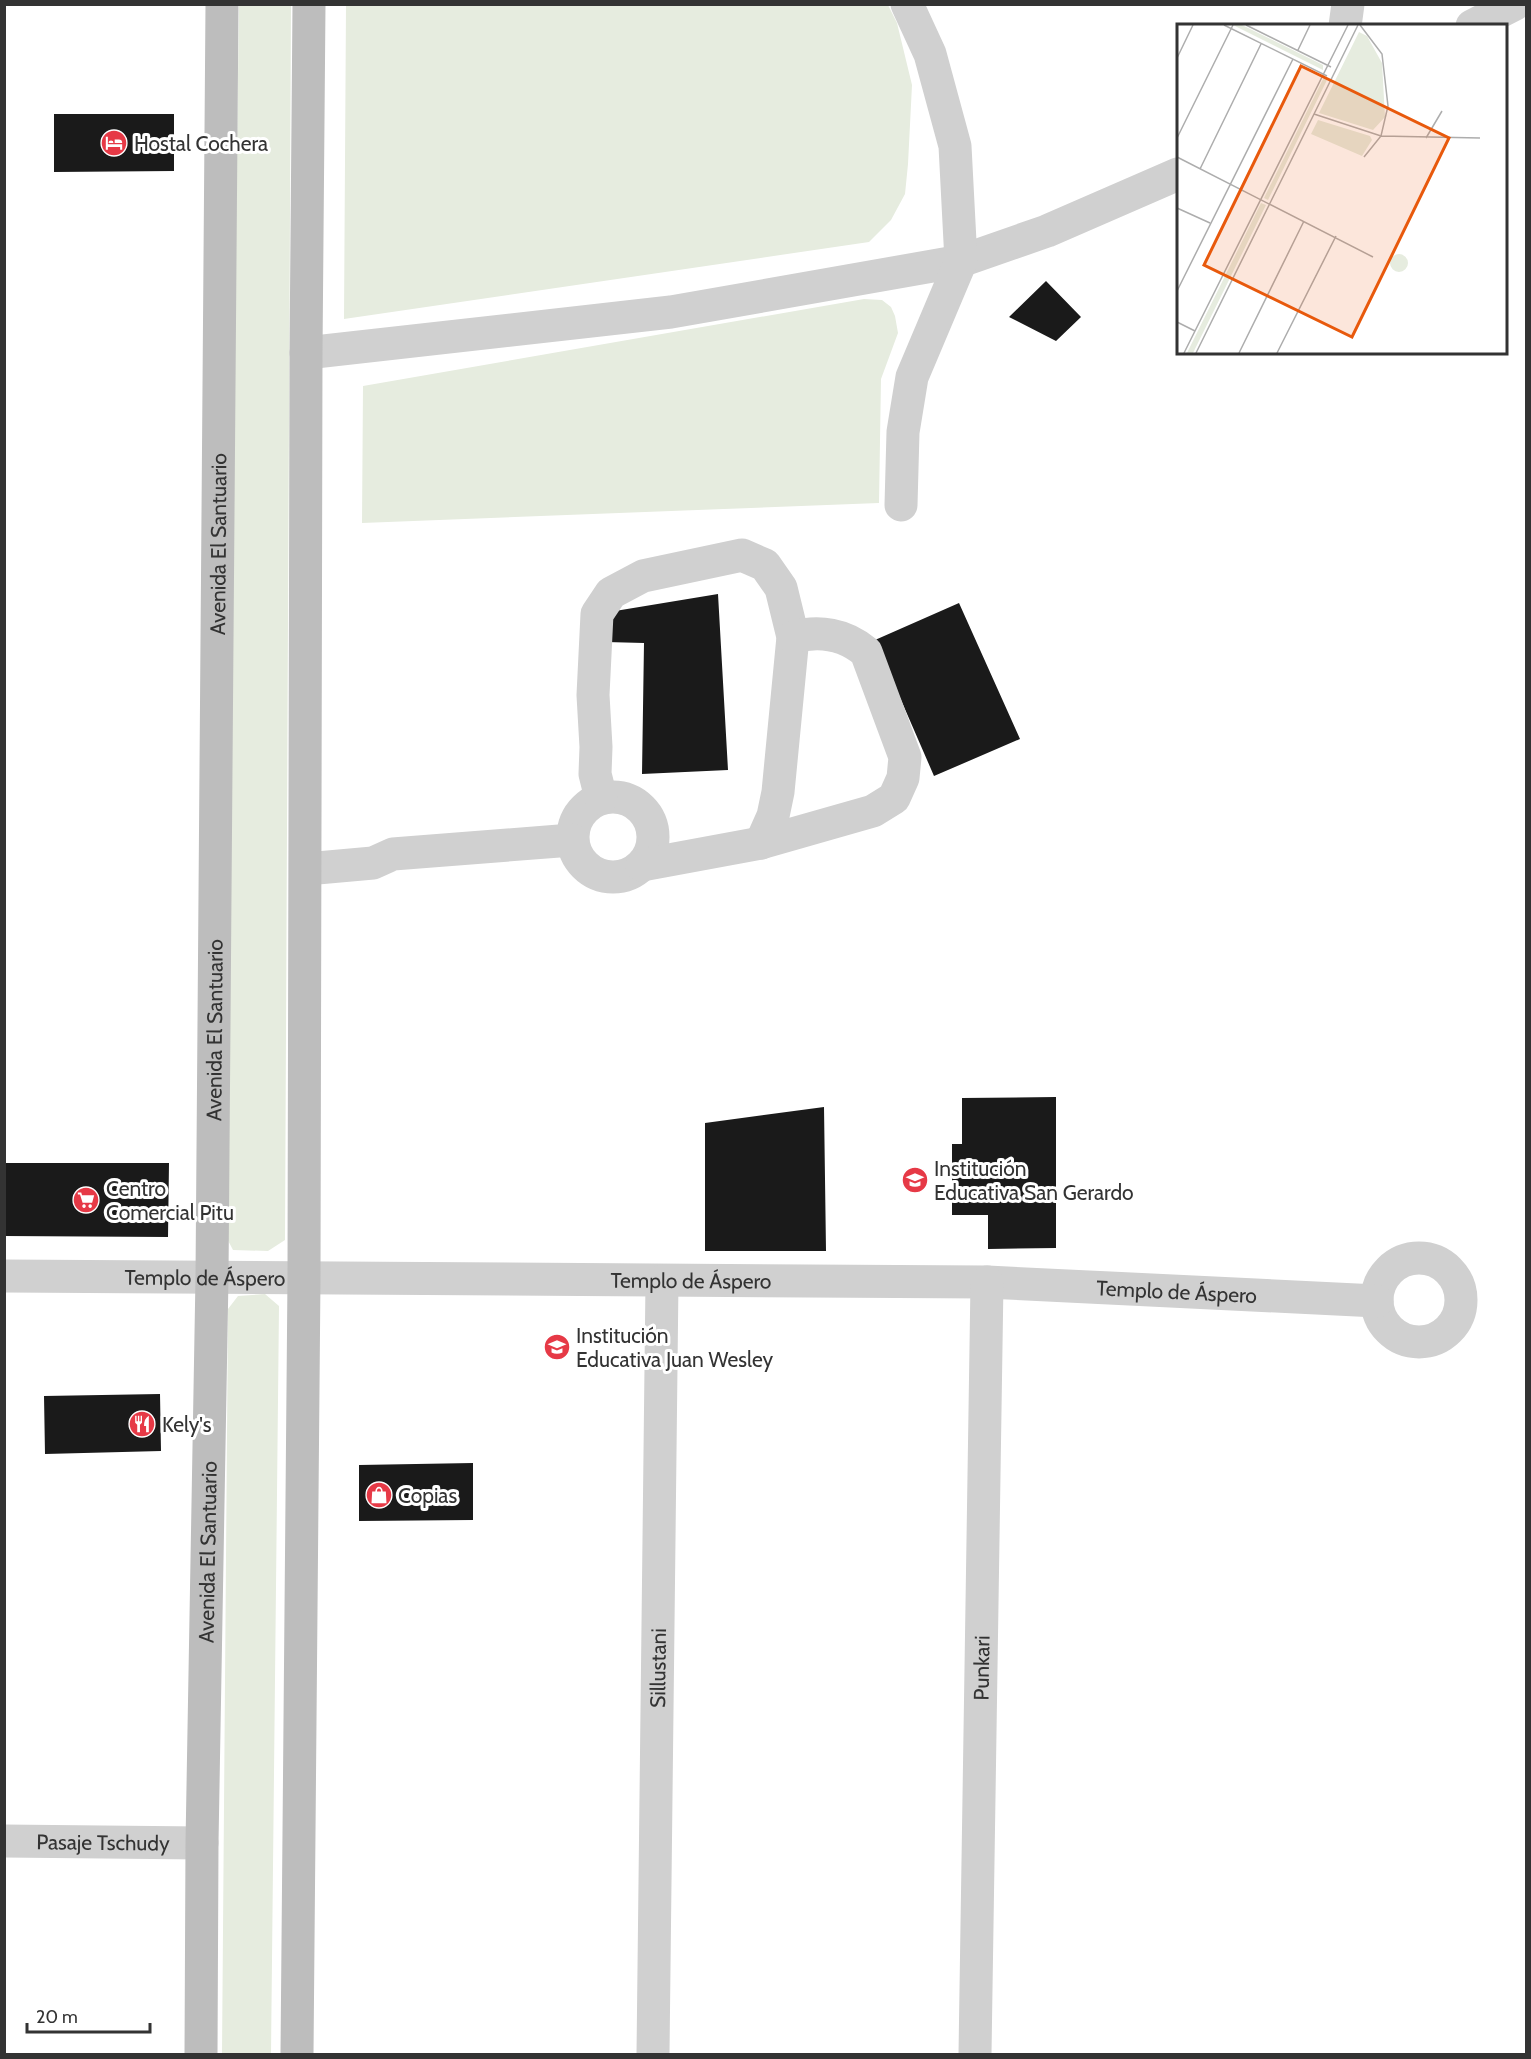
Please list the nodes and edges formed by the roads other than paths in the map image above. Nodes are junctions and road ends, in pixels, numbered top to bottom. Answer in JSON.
{"nodes":[{"id":1,"x":222,"y":4,"type":"edge"},
{"id":2,"x":309,"y":4,"type":"edge"},
{"id":3,"x":907,"y":4,"type":"edge"},
{"id":4,"x":1347,"y":4,"type":"edge"},
{"id":5,"x":1515,"y":4,"type":"edge"},
{"id":6,"x":1345,"y":24,"type":"edge"},
{"id":7,"x":1476,"y":24,"type":"edge"},
{"id":8,"x":1177,"y":175,"type":"edge"},
{"id":9,"x":961,"y":261,"type":"junction"},
{"id":10,"x":306,"y":353,"type":"junction"},
{"id":11,"x":901,"y":505,"type":"dead end"},
{"id":12,"x":793,"y":638,"type":"junction"},
{"id":13,"x":601,"y":798,"type":"junction"},
{"id":14,"x":761,"y":843,"type":"junction"},
{"id":15,"x":574,"y":846,"type":"junction"},
{"id":16,"x":642,"y":866,"type":"junction"},
{"id":17,"x":306,"y":869,"type":"junction"},
{"id":18,"x":4,"y":1276,"type":"edge"},
{"id":19,"x":212,"y":1277,"type":"junction"},
{"id":20,"x":304,"y":1277,"type":"junction"},
{"id":21,"x":662,"y":1281,"type":"junction"},
{"id":22,"x":987,"y":1282,"type":"junction"},
{"id":23,"x":1377,"y":1301,"type":"dead end"},
{"id":24,"x":4,"y":1841,"type":"edge"},
{"id":25,"x":202,"y":1843,"type":"junction"},
{"id":26,"x":201,"y":2055,"type":"edge"},
{"id":27,"x":297,"y":2055,"type":"edge"},
{"id":28,"x":653,"y":2055,"type":"edge"},
{"id":29,"x":975,"y":2055,"type":"edge"}],
"edges":[{"from":1,"to":19,"type":"street","name":"Avenida El Santuario"},
{"from":2,"to":10,"type":"street"},
{"from":3,"to":9,"type":"street"},
{"from":4,"to":6,"type":"street"},
{"from":5,"to":7,"type":"street"},
{"from":8,"to":9,"type":"street"},
{"from":9,"to":10,"type":"street"},
{"from":9,"to":11,"type":"street"},
{"from":10,"to":17,"type":"street"},
{"from":12,"to":13,"type":"street"},
{"from":12,"to":14,"type":"street"},
{"from":12,"to":14,"type":"street"},
{"from":13,"to":15,"type":"street"},
{"from":13,"to":16,"type":"street"},
{"from":14,"to":16,"type":"street"},
{"from":15,"to":16,"type":"street"},
{"from":15,"to":17,"type":"street"},
{"from":17,"to":20,"type":"street"},
{"from":18,"to":19,"type":"street","name":"Templo de Áspero"},
{"from":19,"to":20,"type":"street","name":"Templo de Áspero"},
{"from":19,"to":25,"type":"street","name":"Avenida El Santuario"},
{"from":20,"to":21,"type":"street","name":"Templo de Áspero"},
{"from":20,"to":27,"type":"street"},
{"from":21,"to":22,"type":"street","name":"Templo de Áspero"},
{"from":21,"to":28,"type":"street","name":"Sillustani"},
{"from":22,"to":23,"type":"street","name":"Templo de Áspero"},
{"from":22,"to":29,"type":"street","name":"Punkari"},
{"from":24,"to":25,"type":"street","name":"Pasaje Tschudy"},
{"from":25,"to":26,"type":"street","name":"Avenida El Santuario"}]}
